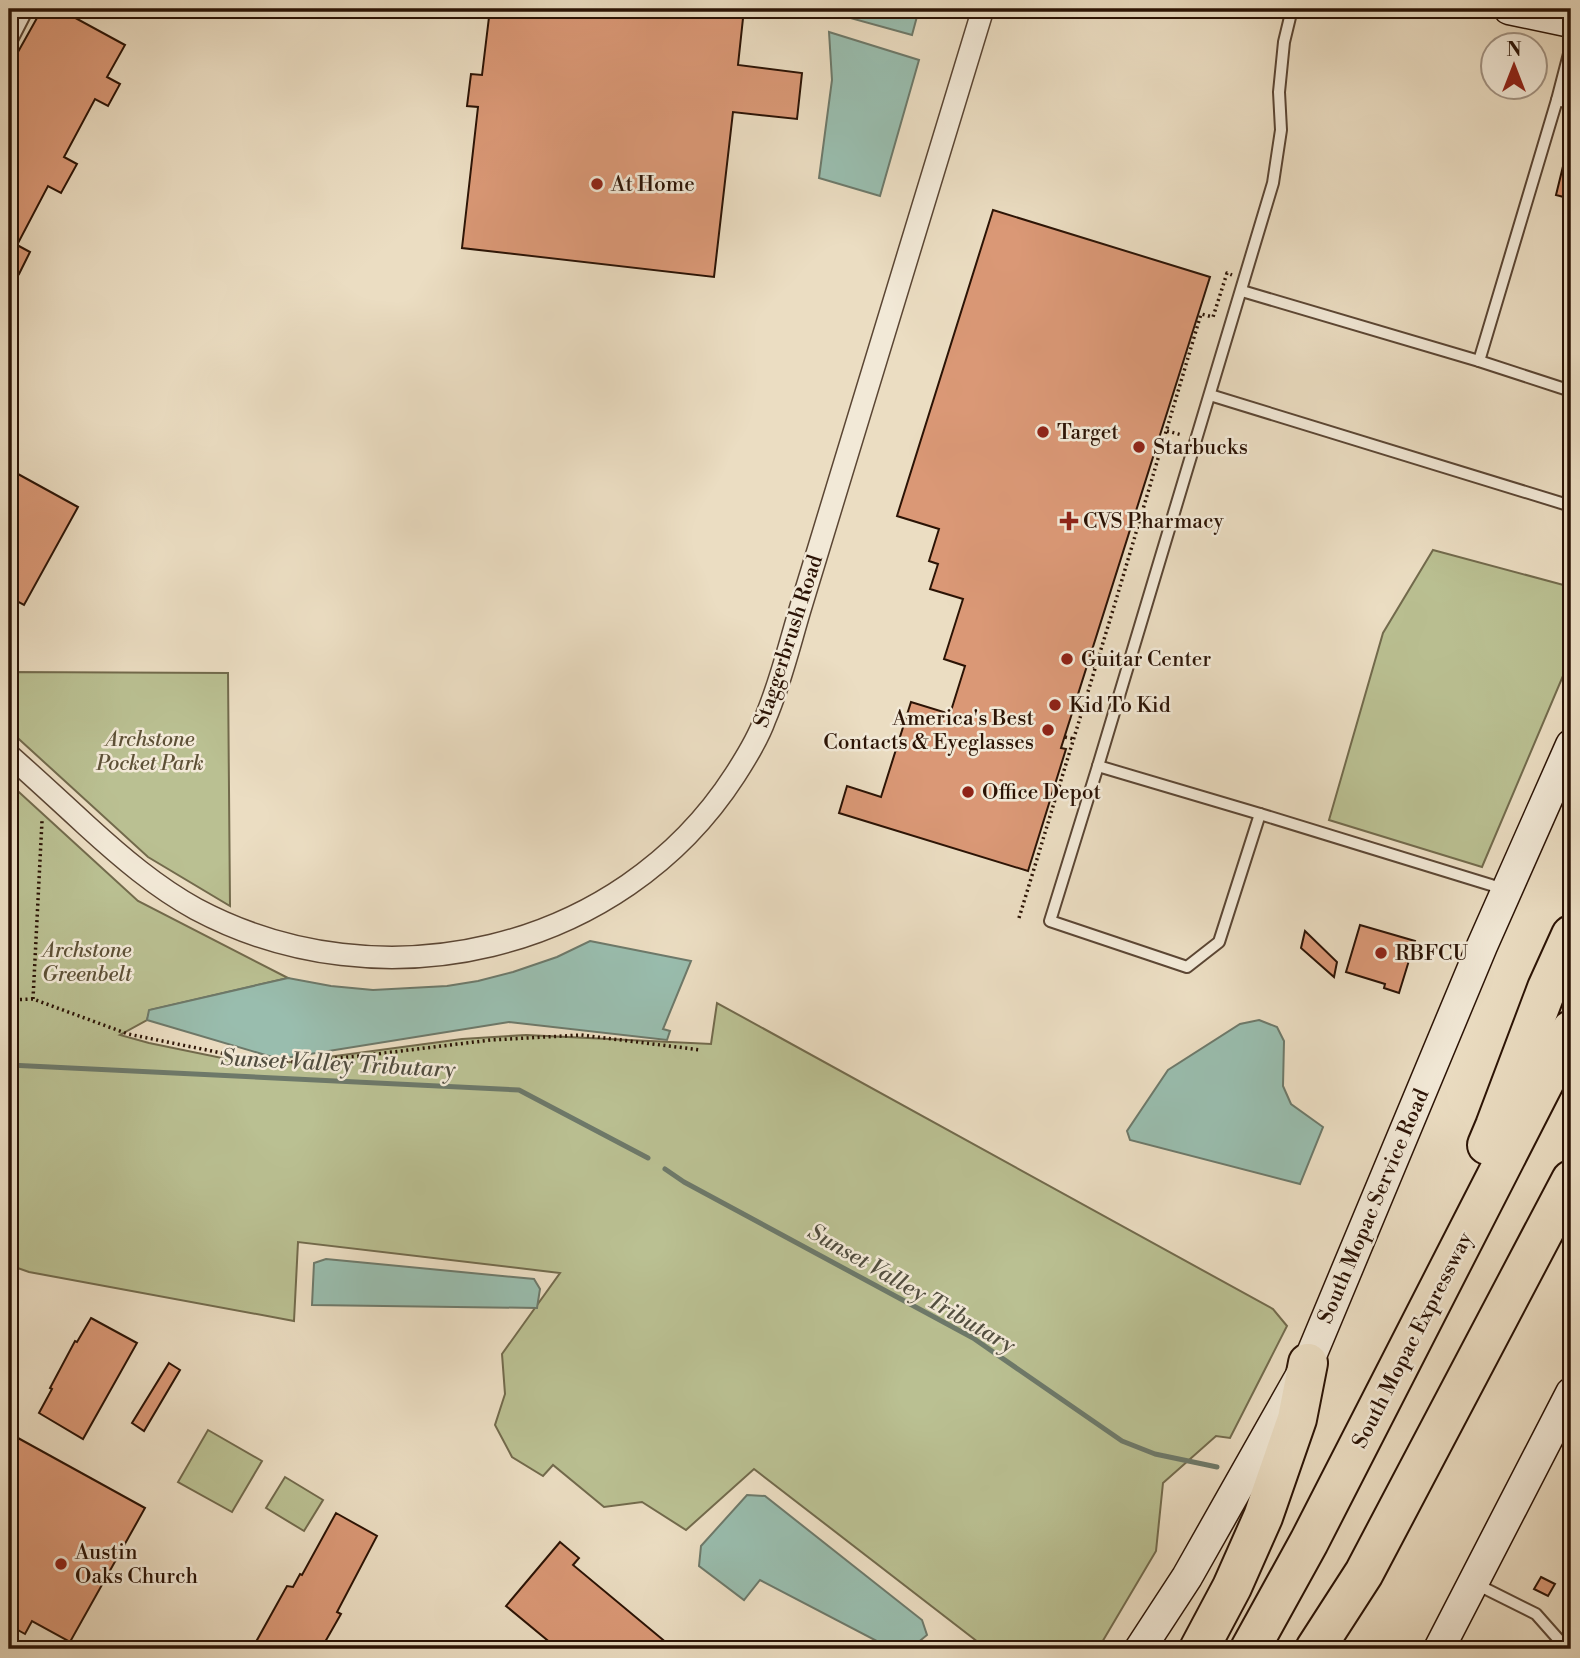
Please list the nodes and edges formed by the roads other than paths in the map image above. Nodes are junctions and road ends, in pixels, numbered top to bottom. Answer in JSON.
{"nodes":[{"id":1,"x":28,"y":9,"type":"edge"},
{"id":2,"x":983,"y":9,"type":"edge"},
{"id":3,"x":1293,"y":9,"type":"edge"},
{"id":4,"x":1508,"y":9,"type":"edge"},
{"id":5,"x":1571,"y":22,"type":"edge"},
{"id":6,"x":9,"y":46,"type":"edge"},
{"id":7,"x":1571,"y":46,"type":"edge"},
{"id":8,"x":1557,"y":100,"type":"junction"},
{"id":9,"x":1571,"y":103,"type":"edge"},
{"id":10,"x":1242,"y":291,"type":"junction"},
{"id":11,"x":1479,"y":361,"type":"junction"},
{"id":12,"x":1571,"y":391,"type":"edge"},
{"id":13,"x":1210,"y":395,"type":"junction"},
{"id":14,"x":1571,"y":506,"type":"edge"},
{"id":15,"x":1571,"y":745,"type":"edge"},
{"id":16,"x":9,"y":755,"type":"edge"},
{"id":17,"x":1098,"y":766,"type":"junction"},
{"id":18,"x":1260,"y":814,"type":"junction"},
{"id":19,"x":1507,"y":890,"type":"junction"},
{"id":20,"x":1571,"y":935,"type":"edge"},
{"id":21,"x":1571,"y":1030,"type":"edge"},
{"id":22,"x":1571,"y":1180,"type":"edge"},
{"id":23,"x":1571,"y":1201,"type":"edge"},
{"id":24,"x":1544,"y":1235,"type":"junction"},
{"id":25,"x":1401,"y":1361,"type":"junction"},
{"id":26,"x":1308,"y":1363,"type":"junction"},
{"id":27,"x":1571,"y":1393,"type":"edge"},
{"id":28,"x":1473,"y":1583,"type":"junction"},
{"id":29,"x":1140,"y":1649,"type":"edge"},
{"id":30,"x":1199,"y":1649,"type":"edge"},
{"id":31,"x":1250,"y":1649,"type":"edge"},
{"id":32,"x":1315,"y":1649,"type":"edge"},
{"id":33,"x":1438,"y":1649,"type":"edge"},
{"id":34,"x":1567,"y":1649,"type":"edge"}],
"edges":[{"from":1,"to":6,"type":"lane"},
{"from":2,"to":16,"type":"street","name":"Staggerbrush Road"},
{"from":3,"to":10,"type":"lane"},
{"from":4,"to":5,"type":"main road"},
{"from":7,"to":8,"type":"lane"},
{"from":8,"to":9,"type":"lane"},
{"from":8,"to":11,"type":"lane"},
{"from":10,"to":11,"type":"lane"},
{"from":10,"to":13,"type":"lane"},
{"from":11,"to":12,"type":"lane"},
{"from":13,"to":14,"type":"lane"},
{"from":13,"to":17,"type":"lane"},
{"from":15,"to":19,"type":"main road","name":"South Mopac Service Road"},
{"from":17,"to":18,"type":"lane"},
{"from":17,"to":18,"type":"lane"},
{"from":18,"to":19,"type":"lane"},
{"from":19,"to":26,"type":"main road","name":"South Mopac Service Road"},
{"from":20,"to":25,"type":"highway"},
{"from":21,"to":25,"type":"highway","name":"South Mopac Expressway"},
{"from":22,"to":24,"type":"highway"},
{"from":23,"to":24,"type":"highway"},
{"from":24,"to":32,"type":"highway"},
{"from":25,"to":31,"type":"highway","name":"South Mopac Expressway"},
{"from":26,"to":29,"type":"main road","name":"South Mopac Service Road"},
{"from":26,"to":30,"type":"highway"},
{"from":27,"to":28,"type":"main road"},
{"from":28,"to":33,"type":"main road"},
{"from":28,"to":34,"type":"lane"}]}
